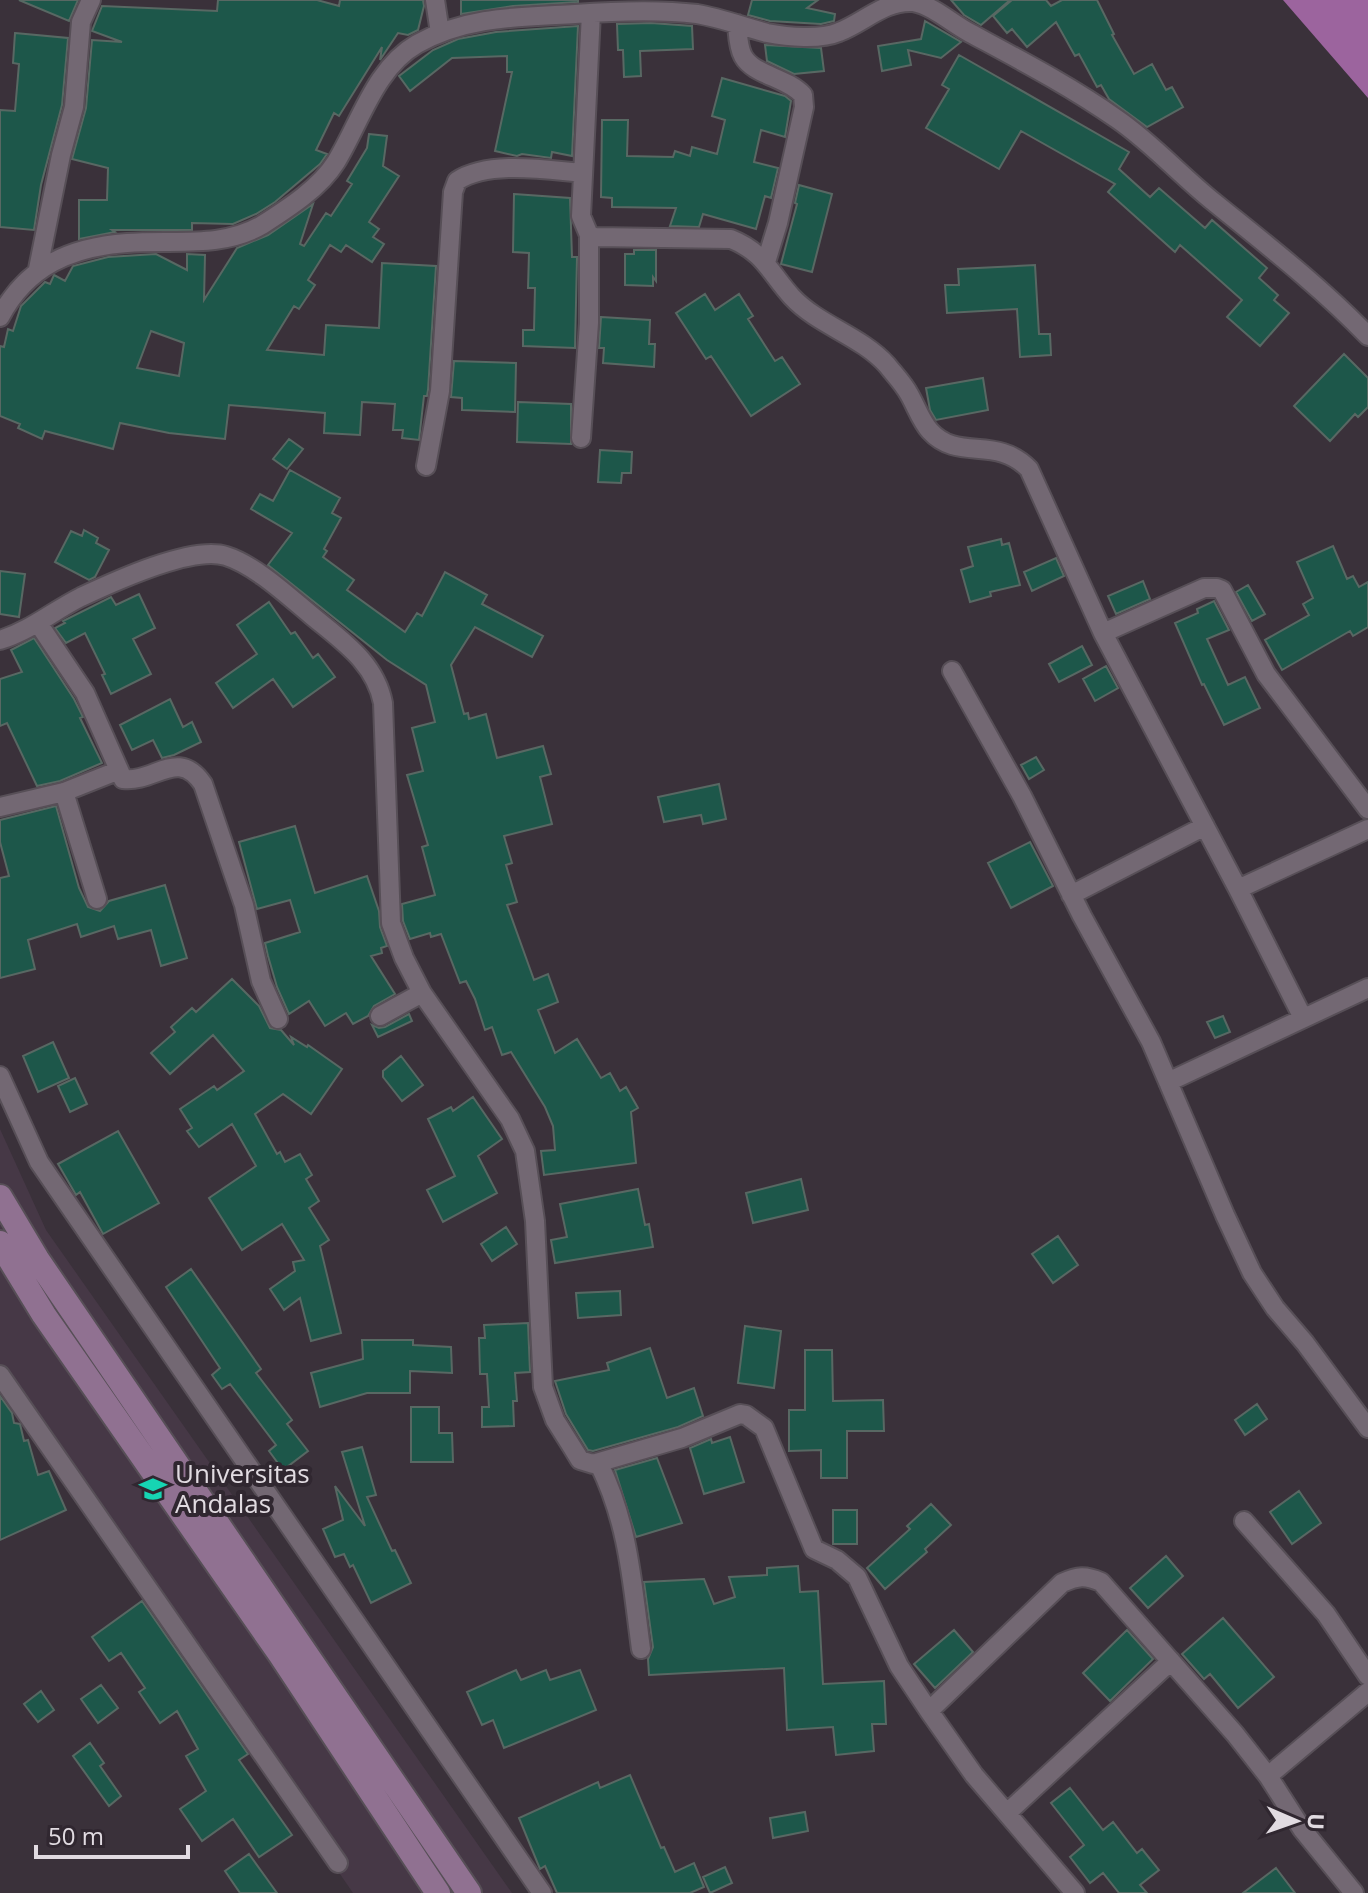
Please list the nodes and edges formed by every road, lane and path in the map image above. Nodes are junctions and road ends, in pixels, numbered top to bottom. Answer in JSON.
{"nodes":[{"id":1,"x":91,"y":0,"type":"edge"},
{"id":2,"x":435,"y":0,"type":"edge"},
{"id":3,"x":601,"y":8,"type":"edge"},
{"id":4,"x":737,"y":24,"type":"junction"},
{"id":5,"x":440,"y":33,"type":"junction"},
{"id":6,"x":583,"y":173,"type":"junction"},
{"id":7,"x":589,"y":235,"type":"junction"},
{"id":8,"x":766,"y":262,"type":"junction"},
{"id":9,"x":38,"y":269,"type":"junction"},
{"id":10,"x":0,"y":317,"type":"edge"},
{"id":11,"x":1368,"y":336,"type":"edge"},
{"id":12,"x":581,"y":438,"type":"dead end"},
{"id":13,"x":426,"y":466,"type":"dead end"},
{"id":14,"x":38,"y":623,"type":"junction"},
{"id":15,"x":1103,"y":633,"type":"junction"},
{"id":16,"x":0,"y":640,"type":"edge"},
{"id":17,"x":952,"y":671,"type":"dead end"},
{"id":18,"x":117,"y":771,"type":"junction"},
{"id":19,"x":64,"y":792,"type":"junction"},
{"id":20,"x":0,"y":807,"type":"edge"},
{"id":21,"x":1368,"y":809,"type":"edge"},
{"id":22,"x":1205,"y":826,"type":"junction"},
{"id":23,"x":1368,"y":829,"type":"edge"},
{"id":24,"x":1238,"y":889,"type":"junction"},
{"id":25,"x":1071,"y":895,"type":"junction"},
{"id":26,"x":97,"y":899,"type":"dead end"},
{"id":27,"x":1368,"y":988,"type":"edge"},
{"id":28,"x":422,"y":993,"type":"junction"},
{"id":29,"x":380,"y":1016,"type":"dead end"},
{"id":30,"x":1303,"y":1018,"type":"junction"},
{"id":31,"x":278,"y":1019,"type":"dead end"},
{"id":32,"x":0,"y":1076,"type":"edge"},
{"id":33,"x":1168,"y":1082,"type":"junction"},
{"id":34,"x":0,"y":1197,"type":"edge"},
{"id":35,"x":0,"y":1243,"type":"edge"},
{"id":36,"x":0,"y":1375,"type":"edge"},
{"id":37,"x":1368,"y":1428,"type":"edge"},
{"id":38,"x":599,"y":1464,"type":"junction"},
{"id":39,"x":1244,"y":1521,"type":"dead end"},
{"id":40,"x":641,"y":1649,"type":"dead end"},
{"id":41,"x":1171,"y":1661,"type":"junction"},
{"id":42,"x":1368,"y":1676,"type":"edge"},
{"id":43,"x":1368,"y":1692,"type":"edge"},
{"id":44,"x":929,"y":1711,"type":"junction"},
{"id":45,"x":1268,"y":1776,"type":"junction"},
{"id":46,"x":1007,"y":1813,"type":"junction"},
{"id":47,"x":338,"y":1863,"type":"dead end"},
{"id":48,"x":438,"y":1893,"type":"edge"},
{"id":49,"x":469,"y":1893,"type":"edge"},
{"id":50,"x":542,"y":1893,"type":"edge"},
{"id":51,"x":1075,"y":1893,"type":"edge"},
{"id":52,"x":1354,"y":1893,"type":"edge"}],
"edges":[{"from":1,"to":9,"type":"street"},
{"from":2,"to":5,"type":"street"},
{"from":3,"to":4,"type":"street"},
{"from":3,"to":5,"type":"street"},
{"from":3,"to":6,"type":"street"},
{"from":4,"to":8,"type":"street"},
{"from":4,"to":11,"type":"street"},
{"from":5,"to":9,"type":"street"},
{"from":6,"to":7,"type":"street"},
{"from":6,"to":13,"type":"street"},
{"from":7,"to":8,"type":"street"},
{"from":7,"to":12,"type":"street"},
{"from":8,"to":15,"type":"street"},
{"from":9,"to":10,"type":"street"},
{"from":14,"to":16,"type":"street"},
{"from":14,"to":18,"type":"street"},
{"from":14,"to":28,"type":"street"},
{"from":15,"to":21,"type":"street"},
{"from":15,"to":22,"type":"street"},
{"from":17,"to":25,"type":"street"},
{"from":18,"to":19,"type":"street"},
{"from":18,"to":31,"type":"street"},
{"from":19,"to":20,"type":"street"},
{"from":19,"to":26,"type":"street"},
{"from":22,"to":24,"type":"street"},
{"from":22,"to":25,"type":"street"},
{"from":23,"to":24,"type":"street"},
{"from":24,"to":30,"type":"street"},
{"from":25,"to":33,"type":"street"},
{"from":27,"to":30,"type":"street"},
{"from":28,"to":29,"type":"street"},
{"from":28,"to":38,"type":"street"},
{"from":30,"to":33,"type":"street"},
{"from":32,"to":50,"type":"street"},
{"from":33,"to":37,"type":"street"},
{"from":34,"to":49,"type":"street"},
{"from":35,"to":48,"type":"street"},
{"from":36,"to":47,"type":"street"},
{"from":38,"to":40,"type":"street"},
{"from":38,"to":44,"type":"street"},
{"from":39,"to":42,"type":"street"},
{"from":41,"to":44,"type":"street"},
{"from":41,"to":45,"type":"street"},
{"from":41,"to":46,"type":"street"},
{"from":43,"to":45,"type":"street"},
{"from":44,"to":46,"type":"street"},
{"from":45,"to":52,"type":"street"},
{"from":46,"to":51,"type":"street"}]}
